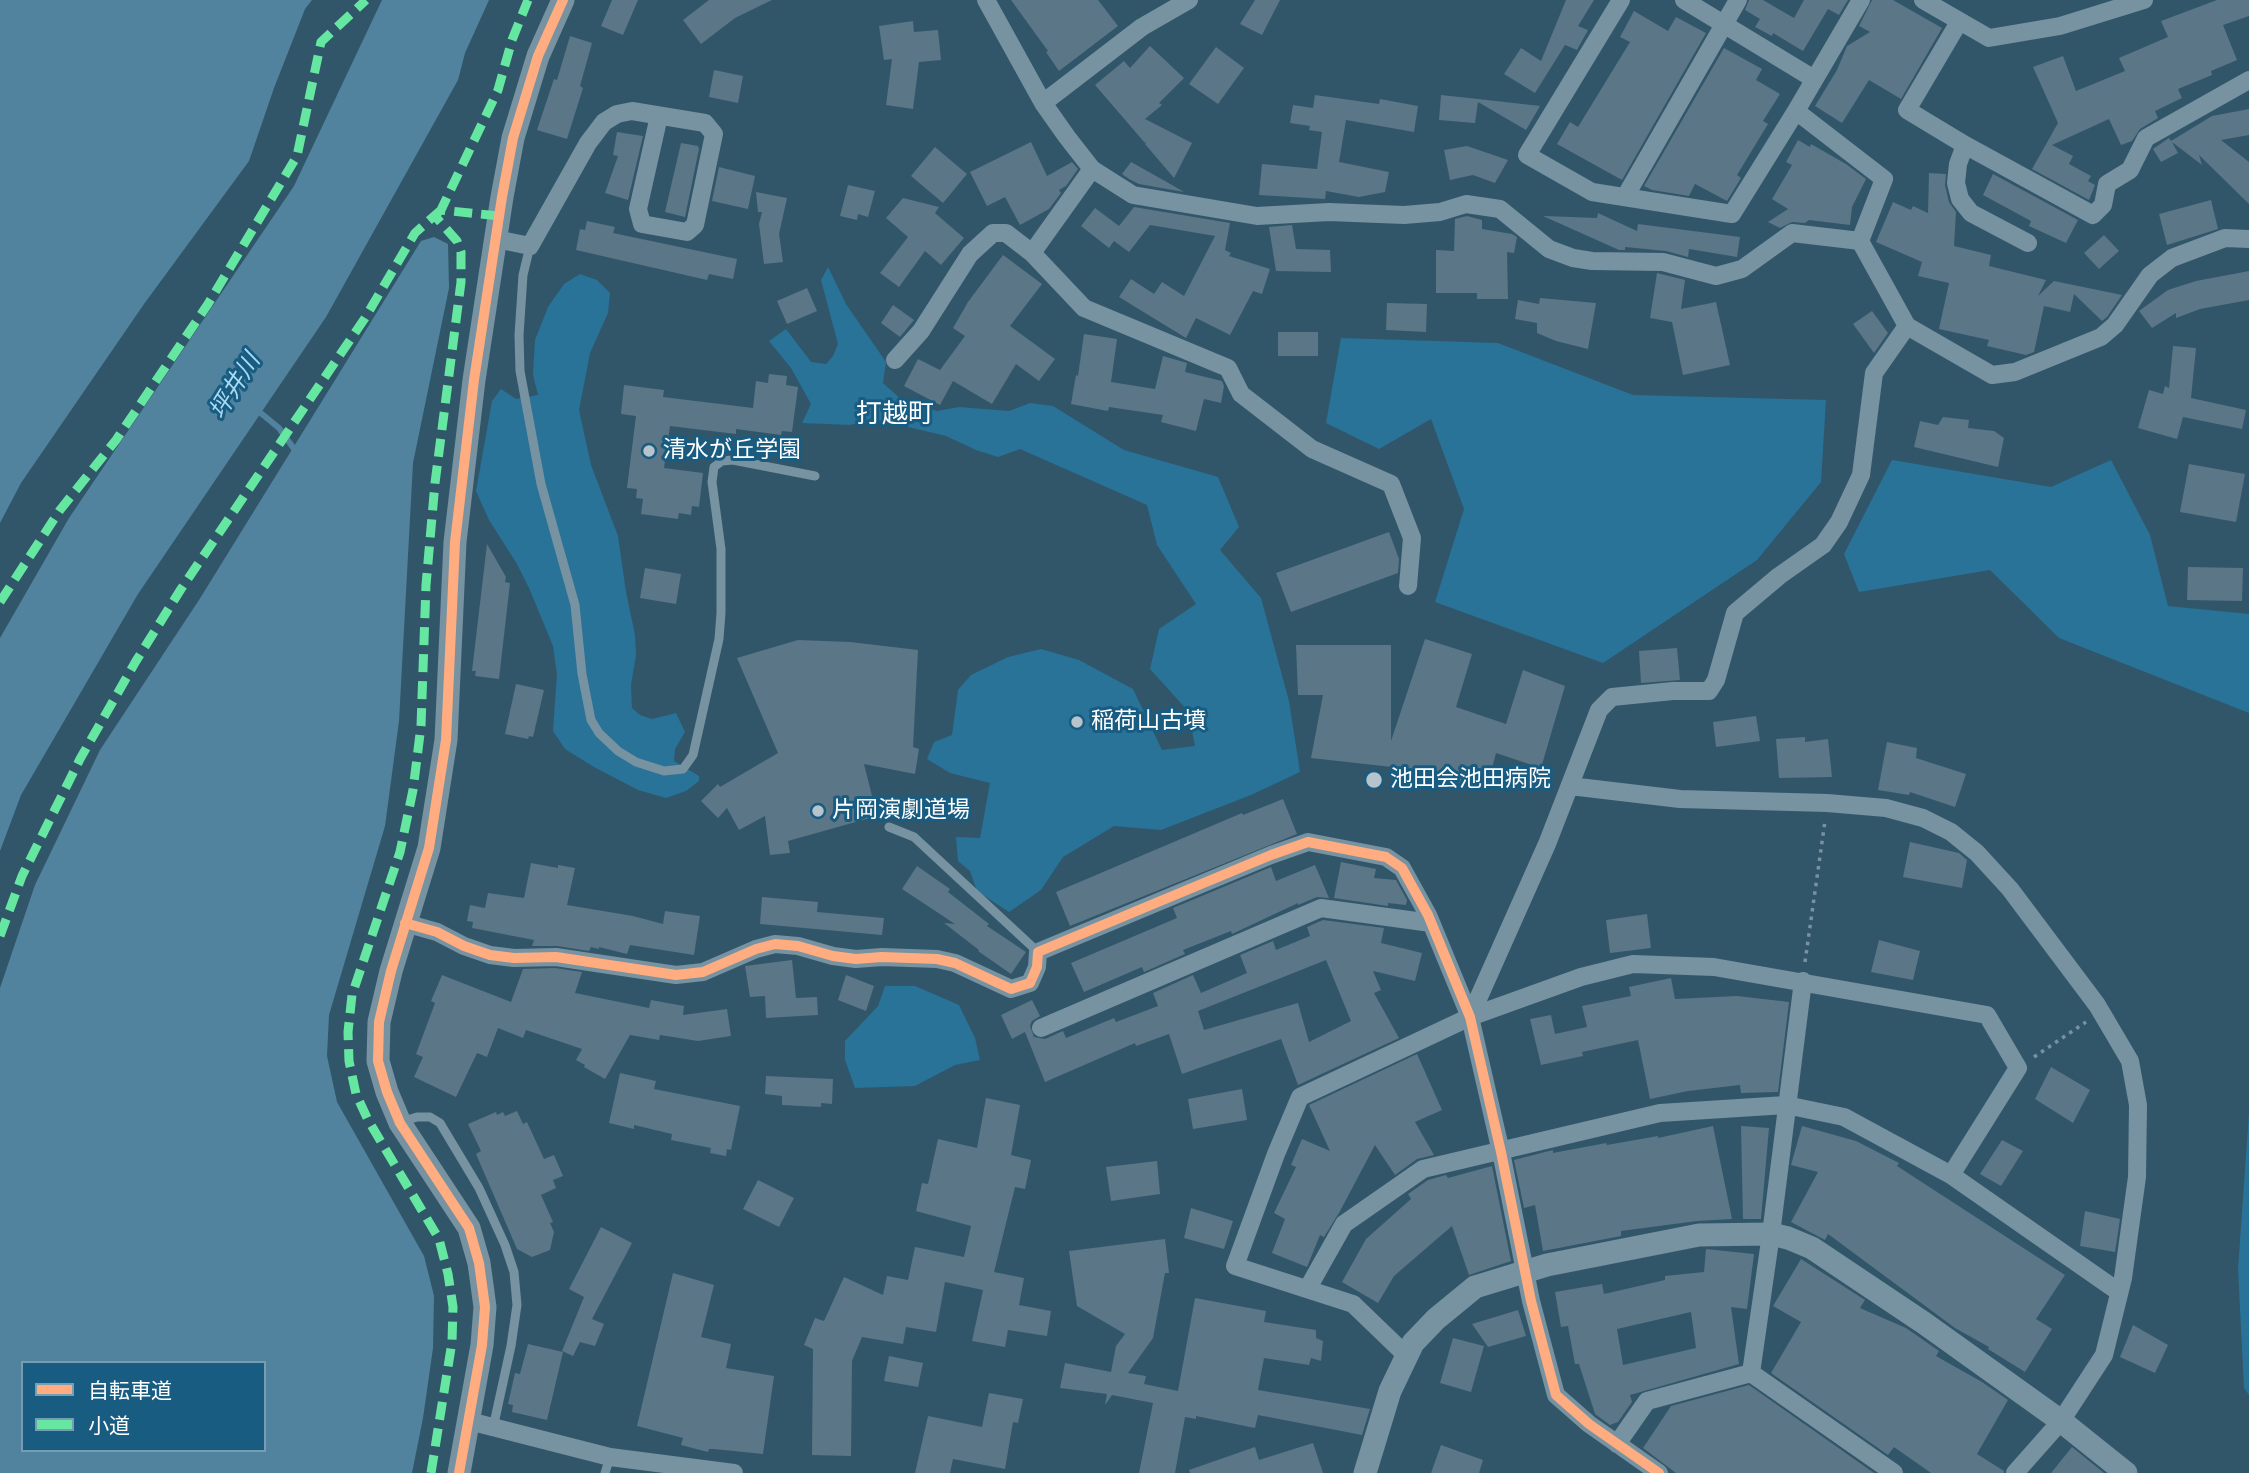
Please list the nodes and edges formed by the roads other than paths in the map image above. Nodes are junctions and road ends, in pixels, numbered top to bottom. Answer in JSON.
{"nodes":[{"id":1,"x":563,"y":0,"type":"edge"},
{"id":2,"x":986,"y":0,"type":"edge"},
{"id":3,"x":1189,"y":0,"type":"edge"},
{"id":4,"x":1621,"y":0,"type":"edge"},
{"id":5,"x":1684,"y":0,"type":"edge"},
{"id":6,"x":1738,"y":0,"type":"edge"},
{"id":7,"x":1861,"y":0,"type":"edge"},
{"id":8,"x":1923,"y":0,"type":"edge"},
{"id":9,"x":2144,"y":0,"type":"edge"},
{"id":10,"x":1959,"y":22,"type":"junction"},
{"id":11,"x":1724,"y":24,"type":"junction"},
{"id":12,"x":1814,"y":79,"type":"junction"},
{"id":13,"x":2249,"y":80,"type":"edge"},
{"id":14,"x":1043,"y":103,"type":"junction"},
{"id":15,"x":1796,"y":111,"type":"junction"},
{"id":16,"x":659,"y":116,"type":"junction"},
{"id":17,"x":1965,"y":145,"type":"junction"},
{"id":18,"x":1092,"y":169,"type":"junction"},
{"id":19,"x":1625,"y":197,"type":"junction"},
{"id":20,"x":496,"y":239,"type":"junction"},
{"id":21,"x":2249,"y":239,"type":"edge"},
{"id":22,"x":1860,"y":241,"type":"junction"},
{"id":23,"x":2028,"y":243,"type":"dead end"},
{"id":24,"x":530,"y":246,"type":"junction"},
{"id":25,"x":1032,"y":253,"type":"junction"},
{"id":26,"x":1907,"y":326,"type":"junction"},
{"id":27,"x":895,"y":360,"type":"dead end"},
{"id":28,"x":815,"y":477,"type":"dead end"},
{"id":29,"x":1408,"y":586,"type":"dead end"},
{"id":30,"x":1570,"y":786,"type":"junction"},
{"id":31,"x":889,"y":827,"type":"dead end"},
{"id":32,"x":405,"y":923,"type":"junction"},
{"id":33,"x":1431,"y":923,"type":"junction"},
{"id":34,"x":1038,"y":952,"type":"junction"},
{"id":35,"x":1803,"y":981,"type":"junction"},
{"id":36,"x":1470,"y":1017,"type":"junction"},
{"id":37,"x":1041,"y":1028,"type":"dead end"},
{"id":38,"x":1786,"y":1105,"type":"junction"},
{"id":39,"x":400,"y":1123,"type":"junction"},
{"id":40,"x":1501,"y":1152,"type":"junction"},
{"id":41,"x":1951,"y":1175,"type":"junction"},
{"id":42,"x":1771,"y":1234,"type":"junction"},
{"id":43,"x":1525,"y":1270,"type":"junction"},
{"id":44,"x":1308,"y":1288,"type":"junction"},
{"id":45,"x":2119,"y":1292,"type":"junction"},
{"id":46,"x":1407,"y":1356,"type":"junction"},
{"id":47,"x":1751,"y":1373,"type":"junction"},
{"id":48,"x":469,"y":1420,"type":"junction"},
{"id":49,"x":2062,"y":1420,"type":"junction"},
{"id":50,"x":493,"y":1428,"type":"junction"},
{"id":51,"x":1617,"y":1444,"type":"junction"},
{"id":52,"x":607,"y":1465,"type":"edge"},
{"id":53,"x":459,"y":1473,"type":"edge"},
{"id":54,"x":733,"y":1473,"type":"edge"},
{"id":55,"x":1365,"y":1473,"type":"edge"},
{"id":56,"x":1658,"y":1473,"type":"edge"},
{"id":57,"x":1894,"y":1473,"type":"edge"},
{"id":58,"x":2015,"y":1473,"type":"edge"},
{"id":59,"x":2126,"y":1473,"type":"edge"}],
"edges":[{"from":1,"to":20,"type":"street"},
{"from":2,"to":14,"type":"street"},
{"from":3,"to":14,"type":"street"},
{"from":4,"to":19,"type":"street"},
{"from":5,"to":11,"type":"street"},
{"from":6,"to":11,"type":"street"},
{"from":7,"to":12,"type":"street"},
{"from":8,"to":10,"type":"street"},
{"from":9,"to":10,"type":"street"},
{"from":10,"to":17,"type":"street"},
{"from":11,"to":12,"type":"street"},
{"from":11,"to":19,"type":"street"},
{"from":12,"to":15,"type":"street"},
{"from":13,"to":17,"type":"street"},
{"from":14,"to":18,"type":"street"},
{"from":15,"to":19,"type":"street"},
{"from":15,"to":22,"type":"street"},
{"from":16,"to":16,"type":"street"},
{"from":16,"to":24,"type":"street"},
{"from":17,"to":23,"type":"street"},
{"from":18,"to":22,"type":"street"},
{"from":18,"to":25,"type":"street"},
{"from":20,"to":24,"type":"street"},
{"from":20,"to":32,"type":"street"},
{"from":21,"to":26,"type":"street"},
{"from":22,"to":26,"type":"street"},
{"from":24,"to":28,"type":"lane"},
{"from":25,"to":27,"type":"street"},
{"from":25,"to":29,"type":"street"},
{"from":26,"to":30,"type":"street"},
{"from":30,"to":36,"type":"street"},
{"from":30,"to":45,"type":"street"},
{"from":31,"to":34,"type":"lane"},
{"from":32,"to":34,"type":"street"},
{"from":32,"to":39,"type":"street"},
{"from":33,"to":34,"type":"street"},
{"from":33,"to":36,"type":"street"},
{"from":33,"to":37,"type":"street"},
{"from":35,"to":36,"type":"street"},
{"from":35,"to":38,"type":"street"},
{"from":35,"to":41,"type":"street"},
{"from":36,"to":40,"type":"street"},
{"from":36,"to":44,"type":"street"},
{"from":38,"to":40,"type":"street"},
{"from":38,"to":41,"type":"street"},
{"from":38,"to":42,"type":"street"},
{"from":39,"to":48,"type":"street"},
{"from":39,"to":50,"type":"lane"},
{"from":40,"to":43,"type":"street"},
{"from":40,"to":44,"type":"street"},
{"from":41,"to":45,"type":"street"},
{"from":42,"to":43,"type":"street"},
{"from":42,"to":47,"type":"street"},
{"from":42,"to":49,"type":"street"},
{"from":43,"to":46,"type":"street"},
{"from":43,"to":51,"type":"street"},
{"from":44,"to":46,"type":"street"},
{"from":45,"to":49,"type":"street"},
{"from":46,"to":55,"type":"street"},
{"from":47,"to":51,"type":"street"},
{"from":47,"to":57,"type":"street"},
{"from":48,"to":50,"type":"street"},
{"from":48,"to":53,"type":"street"},
{"from":49,"to":58,"type":"street"},
{"from":49,"to":59,"type":"street"},
{"from":50,"to":52,"type":"street"},
{"from":51,"to":56,"type":"street"},
{"from":52,"to":54,"type":"street"}]}
